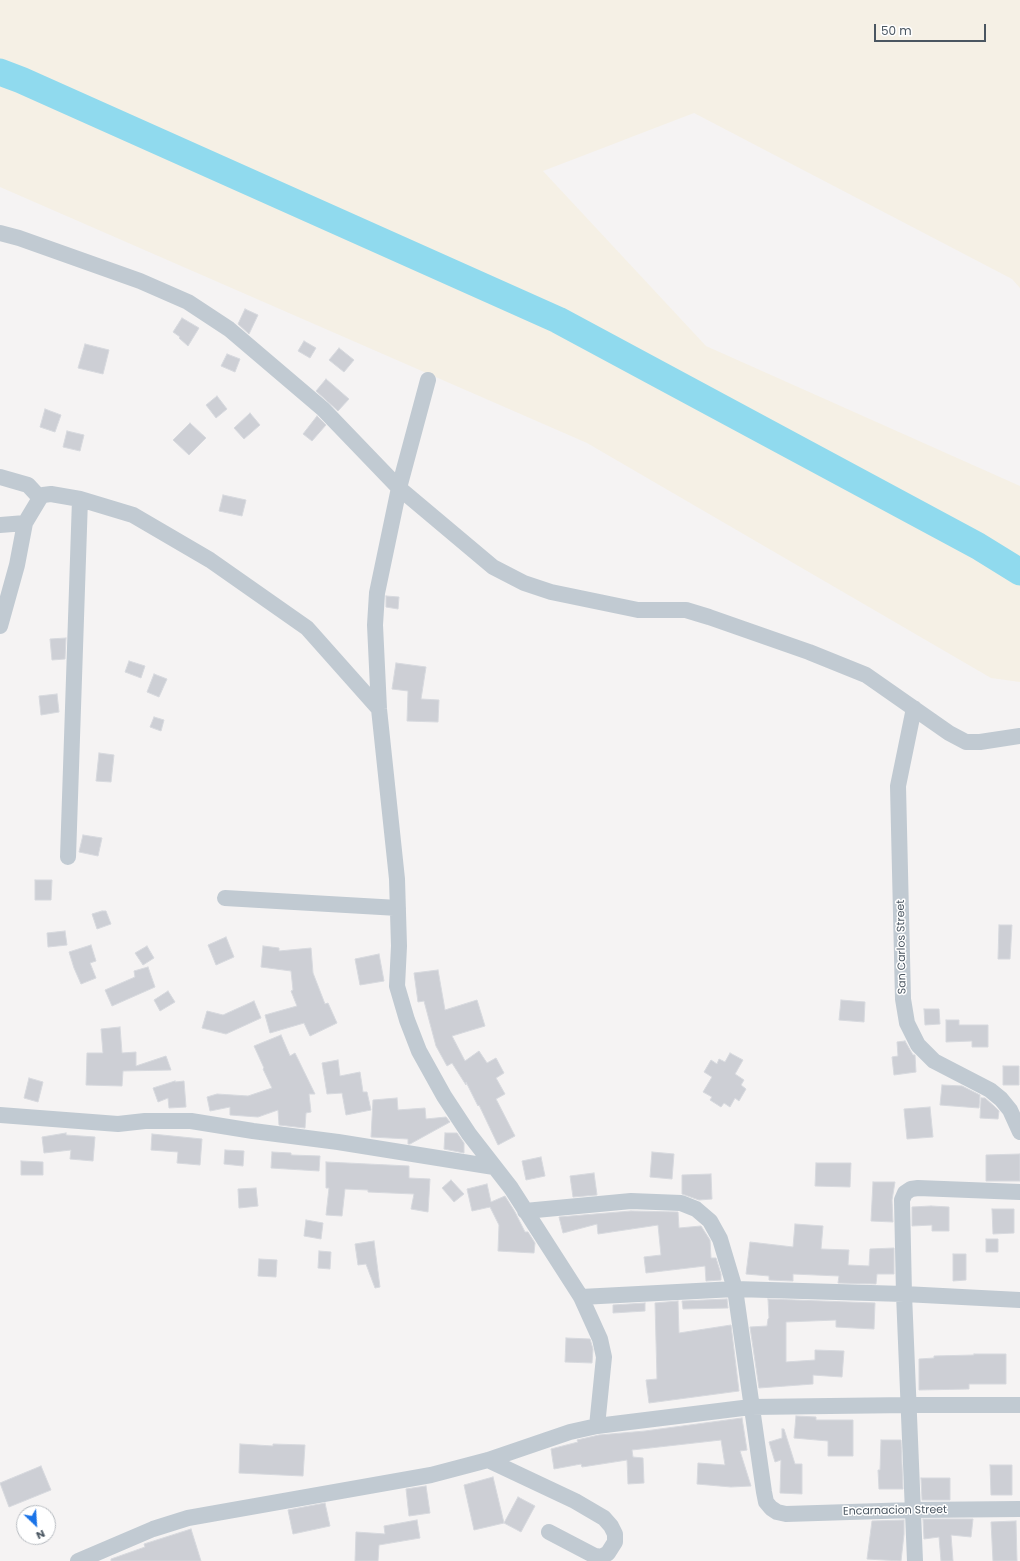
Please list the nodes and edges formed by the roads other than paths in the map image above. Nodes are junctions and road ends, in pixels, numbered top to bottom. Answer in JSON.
{"nodes":[{"id":1,"x":0,"y":233,"type":"edge"},
{"id":2,"x":428,"y":380,"type":"dead end"},
{"id":3,"x":0,"y":477,"type":"edge"},
{"id":4,"x":399,"y":488,"type":"junction"},
{"id":5,"x":40,"y":498,"type":"junction"},
{"id":6,"x":80,"y":499,"type":"junction"},
{"id":7,"x":25,"y":523,"type":"junction"},
{"id":8,"x":0,"y":525,"type":"edge"},
{"id":9,"x":0,"y":626,"type":"edge"},
{"id":10,"x":914,"y":708,"type":"junction"},
{"id":11,"x":379,"y":709,"type":"junction"},
{"id":12,"x":1020,"y":736,"type":"edge"},
{"id":13,"x":68,"y":857,"type":"dead end"},
{"id":14,"x":225,"y":898,"type":"dead end"},
{"id":15,"x":398,"y":908,"type":"junction"},
{"id":16,"x":0,"y":1115,"type":"edge"},
{"id":17,"x":1020,"y":1132,"type":"edge"},
{"id":18,"x":494,"y":1166,"type":"junction"},
{"id":19,"x":1020,"y":1192,"type":"edge"},
{"id":20,"x":525,"y":1211,"type":"junction"},
{"id":21,"x":735,"y":1290,"type":"junction"},
{"id":22,"x":904,"y":1294,"type":"junction"},
{"id":23,"x":581,"y":1297,"type":"junction"},
{"id":24,"x":1020,"y":1300,"type":"edge"},
{"id":25,"x":908,"y":1405,"type":"junction"},
{"id":26,"x":1020,"y":1405,"type":"edge"},
{"id":27,"x":751,"y":1407,"type":"junction"},
{"id":28,"x":597,"y":1426,"type":"junction"},
{"id":29,"x":488,"y":1460,"type":"junction"},
{"id":30,"x":913,"y":1510,"type":"junction"},
{"id":31,"x":1020,"y":1510,"type":"edge"},
{"id":32,"x":549,"y":1532,"type":"dead end"},
{"id":33,"x":78,"y":1561,"type":"edge"},
{"id":34,"x":915,"y":1561,"type":"edge"}],
"edges":[{"from":1,"to":4,"type":"street"},
{"from":2,"to":4,"type":"street"},
{"from":3,"to":5,"type":"street"},
{"from":4,"to":10,"type":"street"},
{"from":4,"to":11,"type":"street"},
{"from":5,"to":6,"type":"street"},
{"from":5,"to":7,"type":"street"},
{"from":6,"to":11,"type":"street"},
{"from":6,"to":13,"type":"street"},
{"from":7,"to":8,"type":"street"},
{"from":7,"to":9,"type":"street"},
{"from":10,"to":12,"type":"street"},
{"from":10,"to":17,"type":"street","name":"San Carlos Street"},
{"from":11,"to":15,"type":"street"},
{"from":14,"to":15,"type":"street"},
{"from":15,"to":18,"type":"street"},
{"from":16,"to":18,"type":"street"},
{"from":18,"to":20,"type":"street"},
{"from":19,"to":22,"type":"street"},
{"from":20,"to":21,"type":"street"},
{"from":20,"to":23,"type":"street"},
{"from":21,"to":22,"type":"street"},
{"from":21,"to":23,"type":"street"},
{"from":21,"to":27,"type":"street"},
{"from":22,"to":24,"type":"street"},
{"from":22,"to":25,"type":"street"},
{"from":23,"to":28,"type":"street"},
{"from":25,"to":26,"type":"street"},
{"from":25,"to":27,"type":"street"},
{"from":25,"to":30,"type":"street"},
{"from":27,"to":28,"type":"street"},
{"from":27,"to":30,"type":"street","name":"Encarnacion Street"},
{"from":28,"to":29,"type":"street"},
{"from":29,"to":32,"type":"street"},
{"from":29,"to":33,"type":"street"},
{"from":30,"to":31,"type":"street","name":"Encarnacion Street"},
{"from":30,"to":34,"type":"street"}]}
